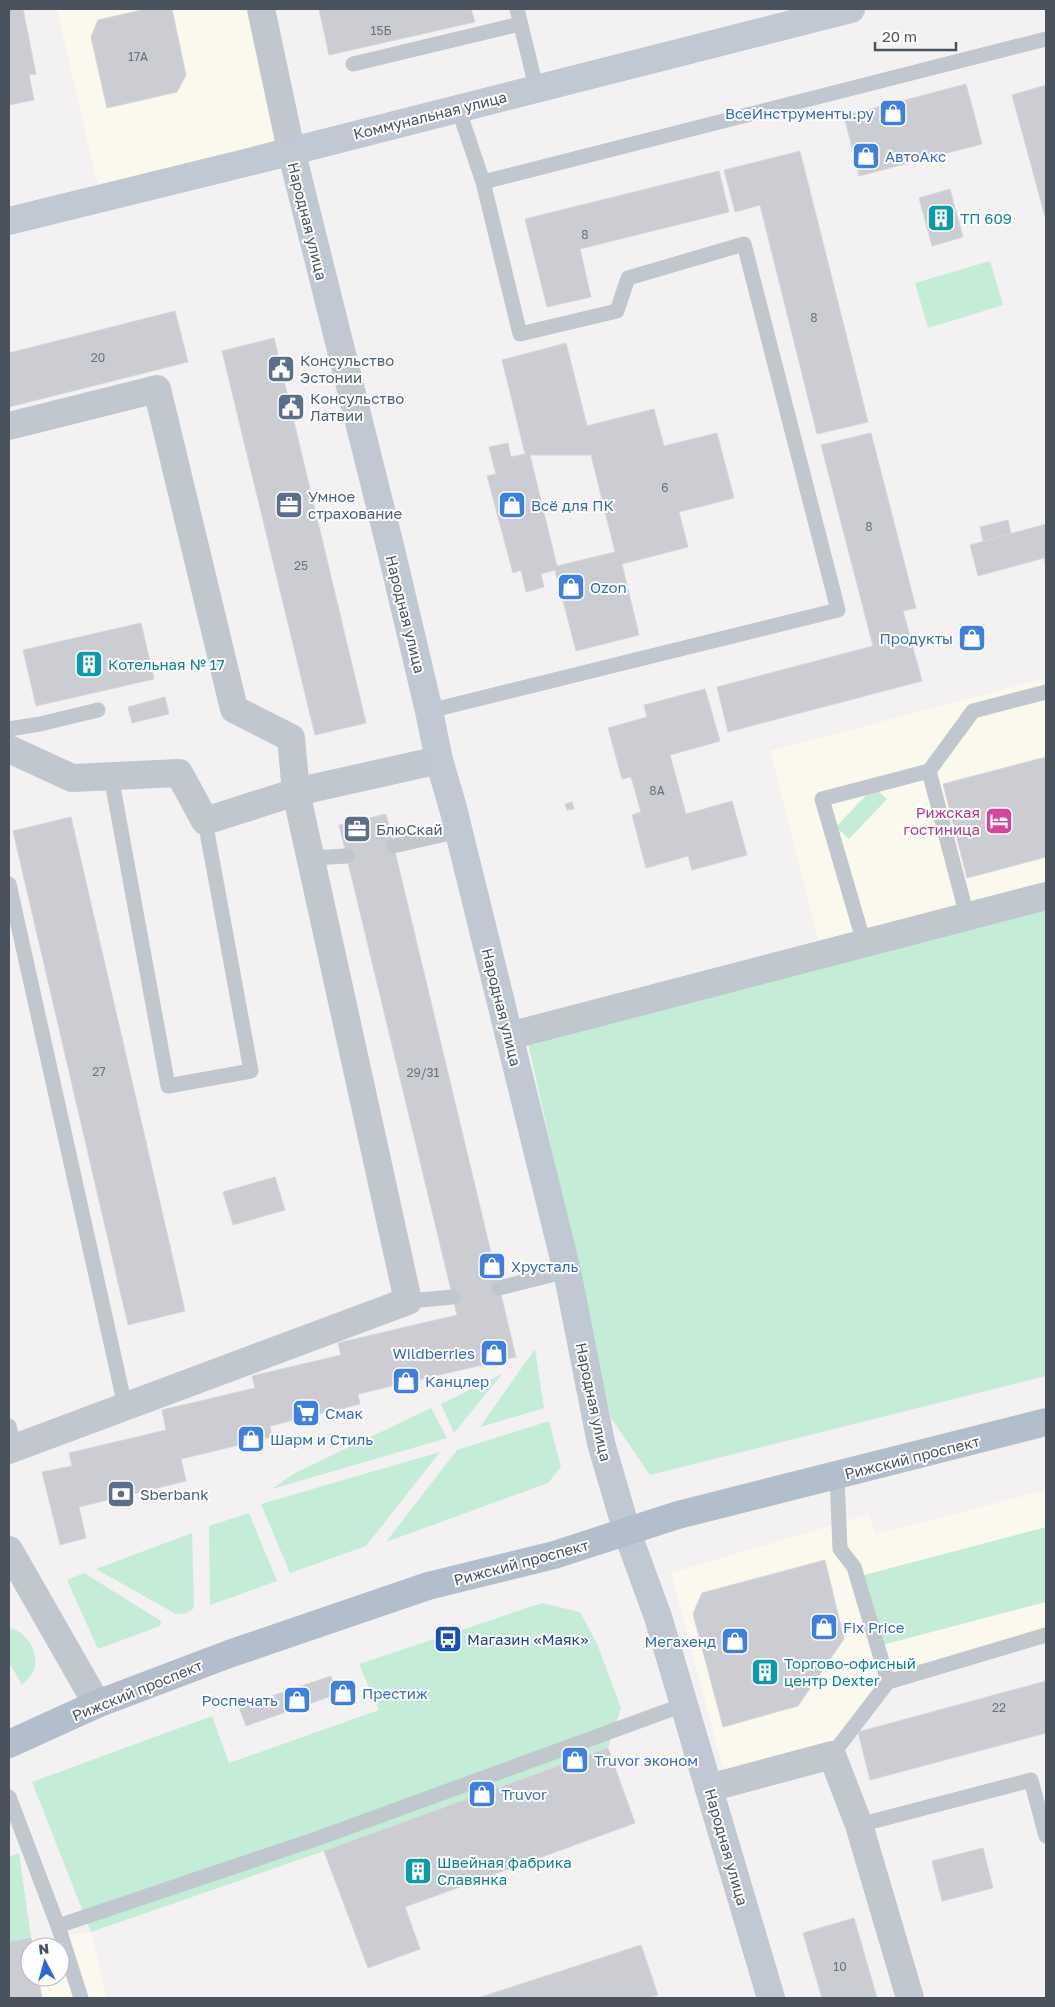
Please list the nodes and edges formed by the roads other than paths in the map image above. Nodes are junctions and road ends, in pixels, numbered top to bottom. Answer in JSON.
{"nodes":[{"id":1,"x":261,"y":9,"type":"edge"},
{"id":2,"x":517,"y":9,"type":"edge"},
{"id":3,"x":851,"y":9,"type":"edge"},
{"id":4,"x":520,"y":24,"type":"junction"},
{"id":5,"x":1046,"y":39,"type":"edge"},
{"id":6,"x":353,"y":64,"type":"dead end"},
{"id":7,"x":536,"y":87,"type":"junction"},
{"id":8,"x":458,"y":108,"type":"junction"},
{"id":9,"x":290,"y":150,"type":"junction"},
{"id":10,"x":482,"y":182,"type":"junction"},
{"id":11,"x":9,"y":221,"type":"edge"},
{"id":12,"x":9,"y":426,"type":"edge"},
{"id":13,"x":1046,"y":692,"type":"edge"},
{"id":14,"x":98,"y":710,"type":"dead end"},
{"id":15,"x":430,"y":711,"type":"junction"},
{"id":16,"x":9,"y":729,"type":"edge"},
{"id":17,"x":9,"y":749,"type":"edge"},
{"id":18,"x":439,"y":760,"type":"junction"},
{"id":19,"x":929,"y":771,"type":"junction"},
{"id":20,"x":111,"y":776,"type":"junction"},
{"id":21,"x":296,"y":792,"type":"junction"},
{"id":22,"x":205,"y":820,"type":"junction"},
{"id":23,"x":459,"y":831,"type":"junction"},
{"id":24,"x":394,"y":846,"type":"dead end"},
{"id":25,"x":347,"y":856,"type":"dead end"},
{"id":26,"x":311,"y":858,"type":"junction"},
{"id":27,"x":9,"y":884,"type":"edge"},
{"id":28,"x":1046,"y":896,"type":"edge"},
{"id":29,"x":967,"y":916,"type":"junction"},
{"id":30,"x":864,"y":943,"type":"junction"},
{"id":31,"x":509,"y":1036,"type":"junction"},
{"id":32,"x":567,"y":1271,"type":"junction"},
{"id":33,"x":499,"y":1288,"type":"dead end"},
{"id":34,"x":452,"y":1297,"type":"dead end"},
{"id":35,"x":408,"y":1301,"type":"junction"},
{"id":36,"x":125,"y":1406,"type":"junction"},
{"id":37,"x":1046,"y":1422,"type":"edge"},
{"id":38,"x":10,"y":1441,"type":"edge"},
{"id":39,"x":837,"y":1476,"type":"junction"},
{"id":40,"x":627,"y":1532,"type":"junction"},
{"id":41,"x":9,"y":1550,"type":"edge"},
{"id":42,"x":1046,"y":1636,"type":"edge"},
{"id":43,"x":888,"y":1682,"type":"junction"},
{"id":44,"x":97,"y":1704,"type":"junction"},
{"id":45,"x":684,"y":1705,"type":"junction"},
{"id":46,"x":9,"y":1744,"type":"edge"},
{"id":47,"x":832,"y":1755,"type":"junction"},
{"id":48,"x":709,"y":1788,"type":"junction"},
{"id":49,"x":9,"y":1797,"type":"edge"},
{"id":50,"x":860,"y":1825,"type":"junction"},
{"id":51,"x":1046,"y":1836,"type":"edge"},
{"id":52,"x":58,"y":1926,"type":"junction"},
{"id":53,"x":81,"y":1998,"type":"edge"},
{"id":54,"x":771,"y":1998,"type":"edge"},
{"id":55,"x":910,"y":1998,"type":"edge"}],
"edges":[{"from":1,"to":9,"type":"street","name":"Народная улица"},
{"from":2,"to":4,"type":"lane"},
{"from":3,"to":7,"type":"street","name":"Коммунальная улица"},
{"from":4,"to":6,"type":"lane"},
{"from":4,"to":7,"type":"lane"},
{"from":5,"to":10,"type":"lane"},
{"from":7,"to":8,"type":"street","name":"Коммунальная улица"},
{"from":8,"to":9,"type":"street","name":"Коммунальная улица"},
{"from":8,"to":10,"type":"lane"},
{"from":9,"to":11,"type":"street","name":"Коммунальная улица"},
{"from":9,"to":15,"type":"street","name":"Народная улица"},
{"from":10,"to":15,"type":"lane"},
{"from":12,"to":21,"type":"street"},
{"from":13,"to":19,"type":"lane"},
{"from":14,"to":16,"type":"lane"},
{"from":15,"to":18,"type":"street","name":"Народная улица"},
{"from":17,"to":20,"type":"street"},
{"from":18,"to":21,"type":"street"},
{"from":18,"to":23,"type":"street","name":"Народная улица"},
{"from":19,"to":29,"type":"lane"},
{"from":19,"to":30,"type":"lane"},
{"from":20,"to":22,"type":"street"},
{"from":20,"to":22,"type":"lane"},
{"from":21,"to":22,"type":"street"},
{"from":21,"to":26,"type":"street"},
{"from":23,"to":24,"type":"lane"},
{"from":23,"to":31,"type":"street","name":"Народная улица"},
{"from":25,"to":26,"type":"lane"},
{"from":26,"to":35,"type":"street"},
{"from":27,"to":36,"type":"lane"},
{"from":28,"to":29,"type":"street"},
{"from":29,"to":30,"type":"street"},
{"from":30,"to":31,"type":"street"},
{"from":31,"to":32,"type":"street","name":"Народная улица"},
{"from":32,"to":33,"type":"lane"},
{"from":32,"to":40,"type":"street","name":"Народная улица"},
{"from":34,"to":35,"type":"lane"},
{"from":35,"to":36,"type":"street"},
{"from":36,"to":38,"type":"street"},
{"from":37,"to":39,"type":"main road","name":"Рижский проспект"},
{"from":39,"to":40,"type":"main road","name":"Рижский проспект"},
{"from":39,"to":43,"type":"lane"},
{"from":40,"to":44,"type":"main road","name":"Рижский проспект"},
{"from":40,"to":45,"type":"street","name":"Народная улица"},
{"from":41,"to":44,"type":"street"},
{"from":42,"to":43,"type":"lane"},
{"from":43,"to":47,"type":"lane"},
{"from":44,"to":46,"type":"main road","name":"Рижский проспект"},
{"from":45,"to":48,"type":"street","name":"Народная улица"},
{"from":45,"to":52,"type":"lane"},
{"from":47,"to":48,"type":"street"},
{"from":47,"to":50,"type":"street"},
{"from":48,"to":54,"type":"street","name":"Народная улица"},
{"from":49,"to":52,"type":"lane"},
{"from":50,"to":51,"type":"lane"},
{"from":50,"to":55,"type":"street"},
{"from":52,"to":53,"type":"lane"}]}
